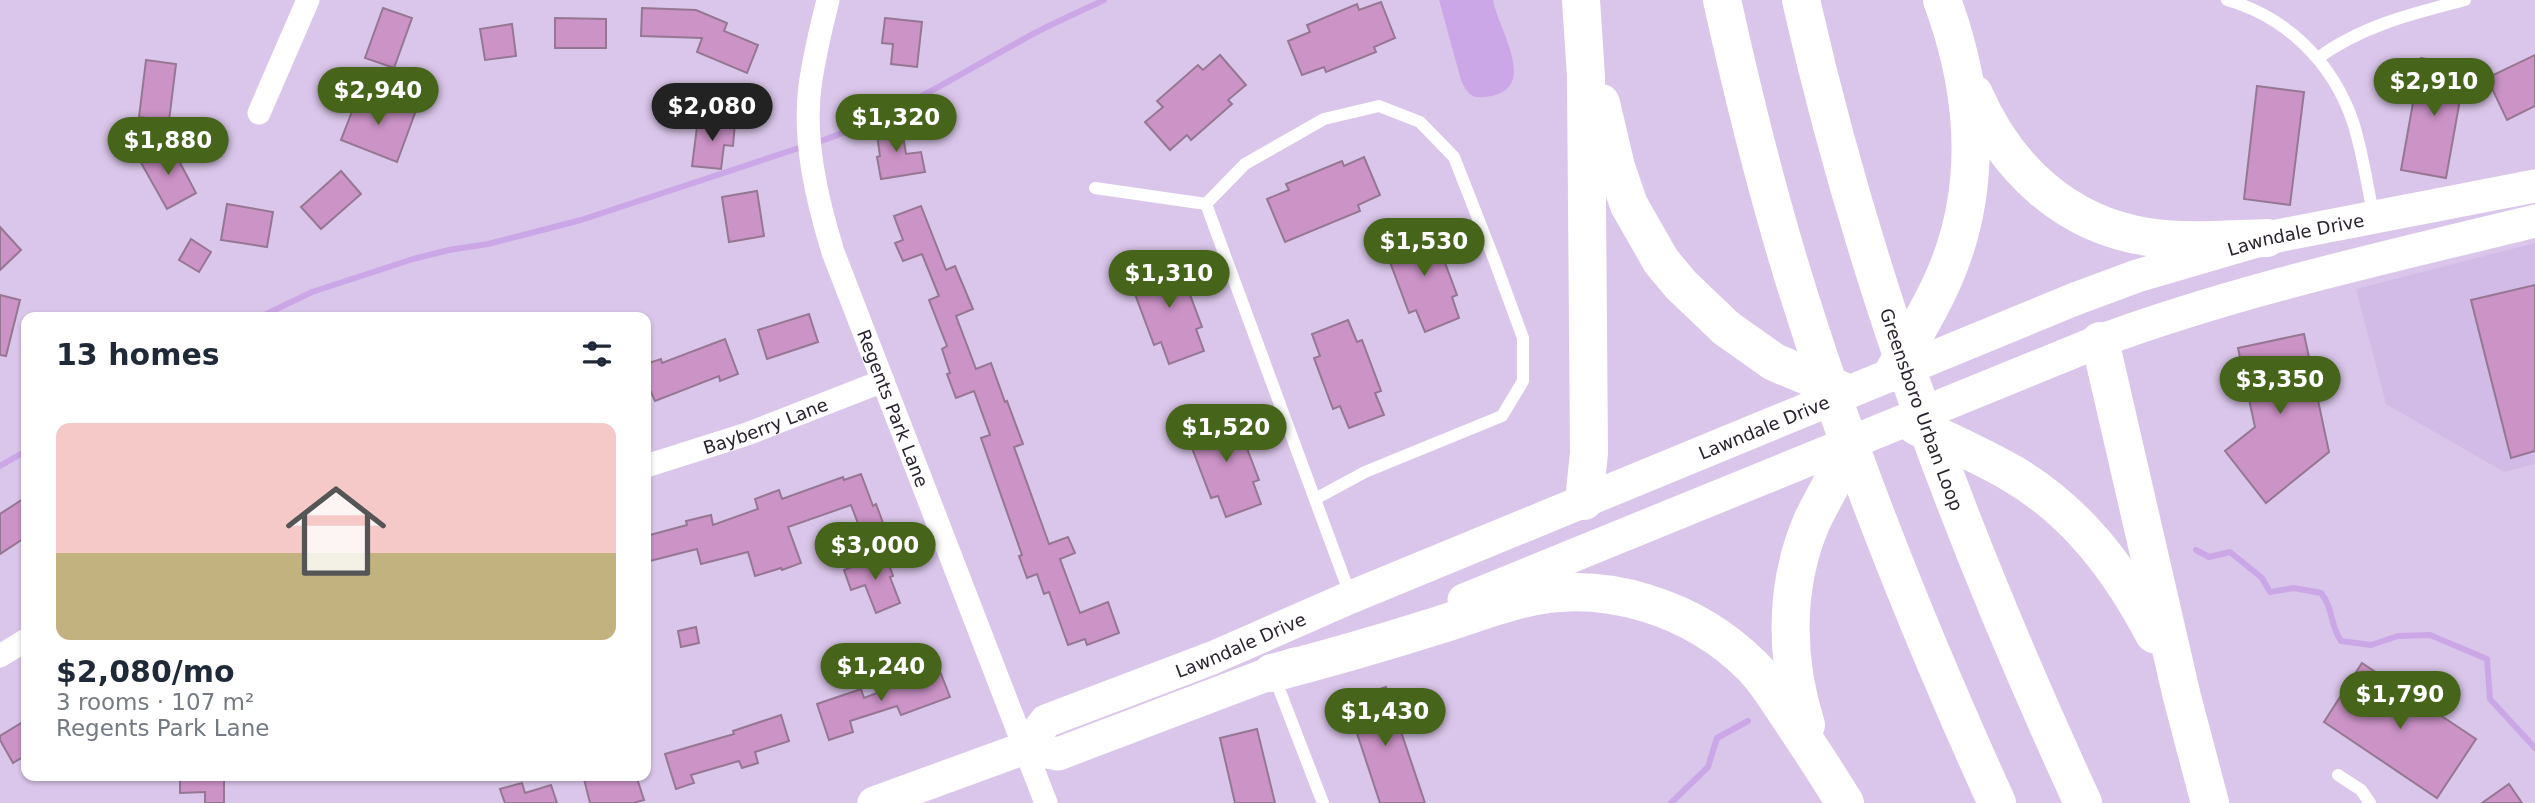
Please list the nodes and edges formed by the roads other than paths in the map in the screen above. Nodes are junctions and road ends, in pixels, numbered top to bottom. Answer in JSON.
{"nodes":[{"id":1,"x":308,"y":0,"type":"edge"},
{"id":2,"x":828,"y":0,"type":"edge"},
{"id":3,"x":1581,"y":0,"type":"edge"},
{"id":4,"x":1722,"y":0,"type":"edge"},
{"id":5,"x":1801,"y":0,"type":"edge"},
{"id":6,"x":1942,"y":0,"type":"edge"},
{"id":7,"x":2227,"y":0,"type":"edge"},
{"id":8,"x":2465,"y":0,"type":"edge"},
{"id":9,"x":2318,"y":58,"type":"junction"},
{"id":10,"x":1962,"y":65,"type":"junction"},
{"id":11,"x":1586,"y":77,"type":"junction"},
{"id":12,"x":259,"y":113,"type":"dead end"},
{"id":13,"x":2535,"y":186,"type":"edge"},
{"id":14,"x":1095,"y":188,"type":"dead end"},
{"id":15,"x":1206,"y":204,"type":"junction"},
{"id":16,"x":2374,"y":217,"type":"junction"},
{"id":17,"x":2535,"y":221,"type":"edge"},
{"id":18,"x":2267,"y":238,"type":"junction"},
{"id":19,"x":2100,"y":341,"type":"junction"},
{"id":20,"x":883,"y":381,"type":"junction"},
{"id":21,"x":1880,"y":399,"type":"junction"},
{"id":22,"x":1855,"y":441,"type":"junction"},
{"id":23,"x":651,"y":464,"type":"edge"},
{"id":24,"x":1315,"y":499,"type":"junction"},
{"id":25,"x":1584,"y":501,"type":"junction"},
{"id":26,"x":1351,"y":597,"type":"junction"},
{"id":27,"x":21,"y":643,"type":"edge"},
{"id":28,"x":0,"y":656,"type":"edge"},
{"id":29,"x":1272,"y":673,"type":"junction"},
{"id":30,"x":2182,"y":697,"type":"junction"},
{"id":31,"x":1025,"y":748,"type":"junction"},
{"id":32,"x":1817,"y":757,"type":"junction"},
{"id":33,"x":2338,"y":775,"type":"dead end"},
{"id":34,"x":874,"y":803,"type":"edge"},
{"id":35,"x":1046,"y":803,"type":"edge"},
{"id":36,"x":1324,"y":803,"type":"edge"},
{"id":37,"x":1845,"y":803,"type":"edge"},
{"id":38,"x":1997,"y":803,"type":"edge"},
{"id":39,"x":2083,"y":803,"type":"edge"},
{"id":40,"x":2210,"y":803,"type":"edge"},
{"id":41,"x":2370,"y":803,"type":"edge"}],
"edges":[{"from":1,"to":12,"type":"street"},
{"from":2,"to":20,"type":"street","name":"Regents Park Lane"},
{"from":3,"to":11,"type":"highway"},
{"from":4,"to":38,"type":"highway"},
{"from":5,"to":39,"type":"highway","name":"Greensboro Urban Loop"},
{"from":6,"to":10,"type":"highway"},
{"from":7,"to":9,"type":"lane"},
{"from":8,"to":9,"type":"lane"},
{"from":9,"to":16,"type":"lane"},
{"from":10,"to":18,"type":"highway"},
{"from":10,"to":21,"type":"highway"},
{"from":11,"to":21,"type":"highway"},
{"from":11,"to":25,"type":"highway"},
{"from":13,"to":16,"type":"main road","name":"Lawndale Drive"},
{"from":14,"to":15,"type":"lane"},
{"from":15,"to":24,"type":"lane"},
{"from":15,"to":24,"type":"lane"},
{"from":16,"to":18,"type":"main road","name":"Lawndale Drive"},
{"from":17,"to":19,"type":"main road","name":"Lawndale Drive"},
{"from":18,"to":21,"type":"main road","name":"Lawndale Drive"},
{"from":19,"to":21,"type":"main road","name":"Lawndale Drive"},
{"from":19,"to":30,"type":"highway"},
{"from":20,"to":23,"type":"street","name":"Bayberry Lane"},
{"from":20,"to":31,"type":"street","name":"Regents Park Lane"},
{"from":21,"to":22,"type":"main road","name":"Lawndale Drive"},
{"from":21,"to":25,"type":"main road","name":"Lawndale Drive"},
{"from":21,"to":30,"type":"highway"},
{"from":22,"to":29,"type":"main road","name":"Lawndale Drive"},
{"from":22,"to":32,"type":"highway"},
{"from":24,"to":26,"type":"lane"},
{"from":25,"to":26,"type":"main road","name":"Lawndale Drive"},
{"from":26,"to":31,"type":"main road","name":"Lawndale Drive"},
{"from":27,"to":28,"type":"street"},
{"from":29,"to":31,"type":"main road","name":"Lawndale Drive"},
{"from":29,"to":32,"type":"highway"},
{"from":29,"to":36,"type":"lane"},
{"from":30,"to":40,"type":"highway"},
{"from":31,"to":34,"type":"main road","name":"Lawndale Drive"},
{"from":31,"to":35,"type":"street","name":"Regents Park Lane"},
{"from":32,"to":37,"type":"highway"},
{"from":33,"to":41,"type":"lane"}]}
